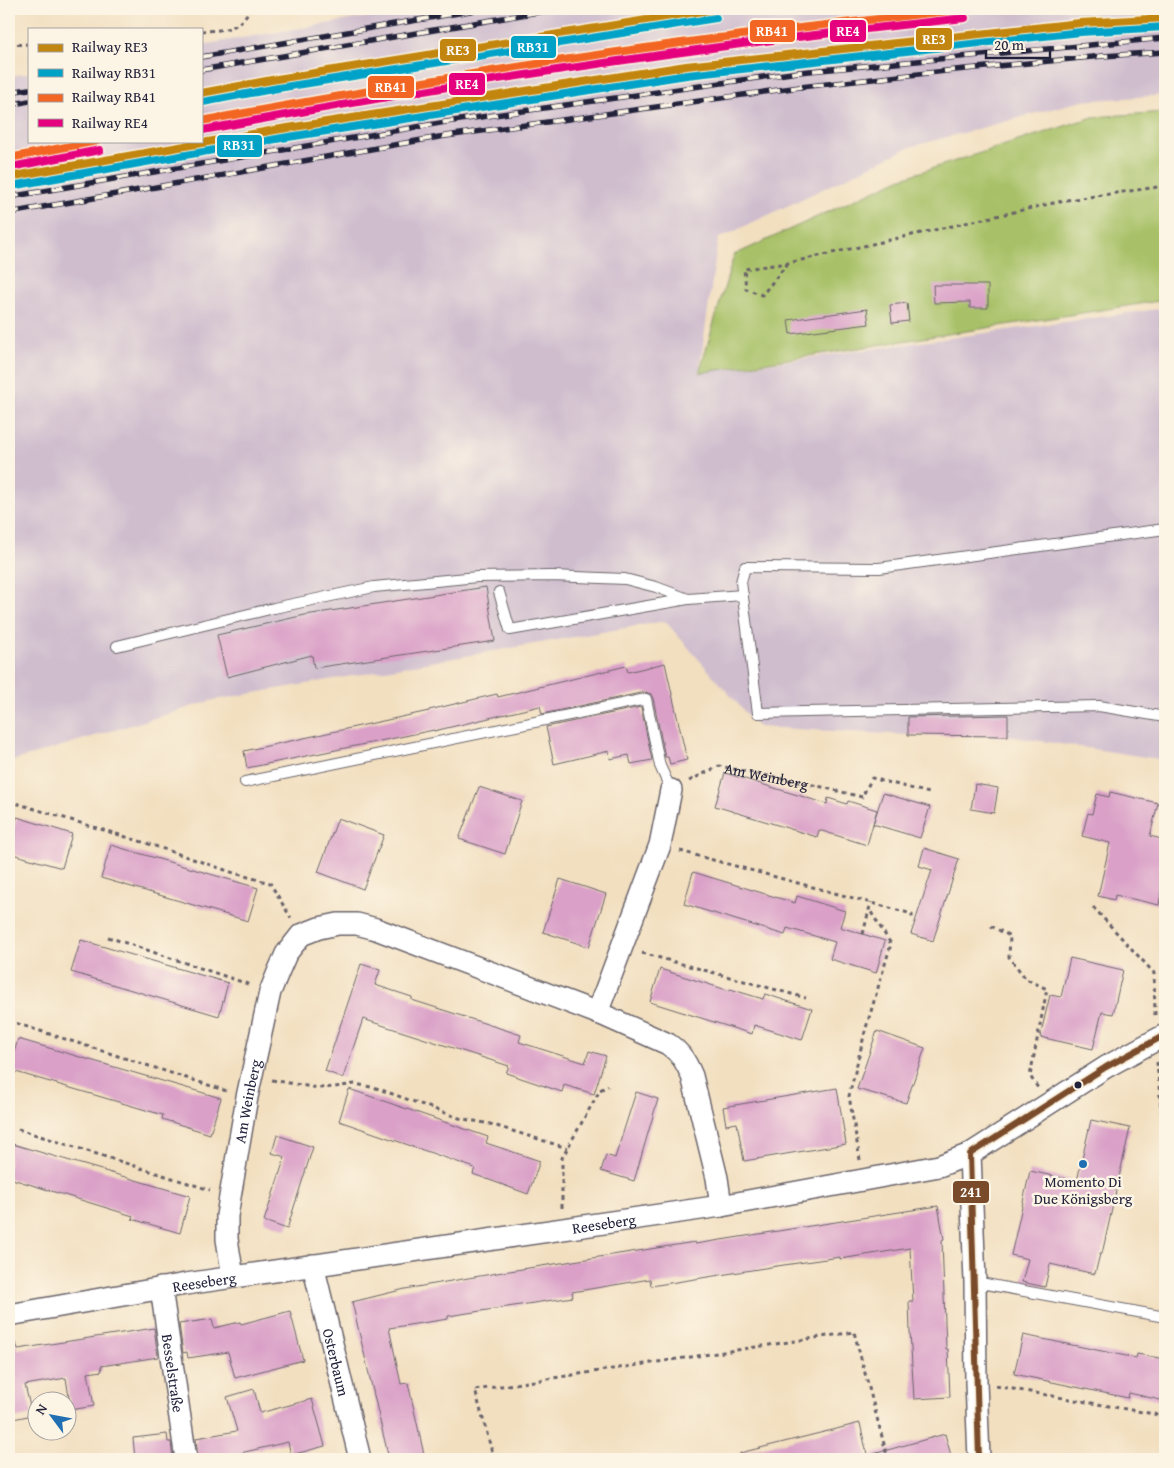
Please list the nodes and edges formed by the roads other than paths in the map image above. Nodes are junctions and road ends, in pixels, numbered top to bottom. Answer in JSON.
{"nodes":[{"id":1,"x":1165,"y":530,"type":"edge"},
{"id":2,"x":499,"y":592,"type":"dead end"},
{"id":3,"x":743,"y":595,"type":"junction"},
{"id":4,"x":688,"y":599,"type":"junction"},
{"id":5,"x":117,"y":646,"type":"dead end"},
{"id":6,"x":1165,"y":717,"type":"edge"},
{"id":7,"x":245,"y":782,"type":"dead end"},
{"id":8,"x":671,"y":790,"type":"joint"},
{"id":9,"x":597,"y":1013,"type":"junction"},
{"id":10,"x":1165,"y":1035,"type":"edge"},
{"id":11,"x":970,"y":1154,"type":"junction"},
{"id":12,"x":721,"y":1206,"type":"junction"},
{"id":13,"x":313,"y":1265,"type":"junction"},
{"id":14,"x":234,"y":1277,"type":"junction"},
{"id":15,"x":975,"y":1282,"type":"junction"},
{"id":16,"x":161,"y":1288,"type":"junction"},
{"id":17,"x":9,"y":1315,"type":"edge"},
{"id":18,"x":1165,"y":1317,"type":"edge"},
{"id":19,"x":186,"y":1459,"type":"edge"},
{"id":20,"x":360,"y":1459,"type":"edge"},
{"id":21,"x":979,"y":1459,"type":"edge"}],
"edges":[{"from":1,"to":3,"type":"lane"},
{"from":2,"to":4,"type":"lane"},
{"from":3,"to":4,"type":"lane"},
{"from":3,"to":6,"type":"lane"},
{"from":4,"to":5,"type":"lane"},
{"from":7,"to":8,"type":"lane"},
{"from":8,"to":9,"type":"street"},
{"from":9,"to":12,"type":"street"},
{"from":9,"to":14,"type":"street","name":"Am Weinberg"},
{"from":10,"to":11,"type":"street","name":"Reeseberg"},
{"from":11,"to":12,"type":"street","name":"Reeseberg"},
{"from":11,"to":15,"type":"street"},
{"from":12,"to":13,"type":"street","name":"Reeseberg"},
{"from":13,"to":14,"type":"street","name":"Reeseberg"},
{"from":13,"to":20,"type":"street","name":"Osterbaum"},
{"from":14,"to":16,"type":"street","name":"Reeseberg"},
{"from":15,"to":18,"type":"lane"},
{"from":15,"to":21,"type":"street"},
{"from":16,"to":17,"type":"street","name":"Reeseberg"},
{"from":16,"to":19,"type":"street","name":"Besselstraße"}]}
